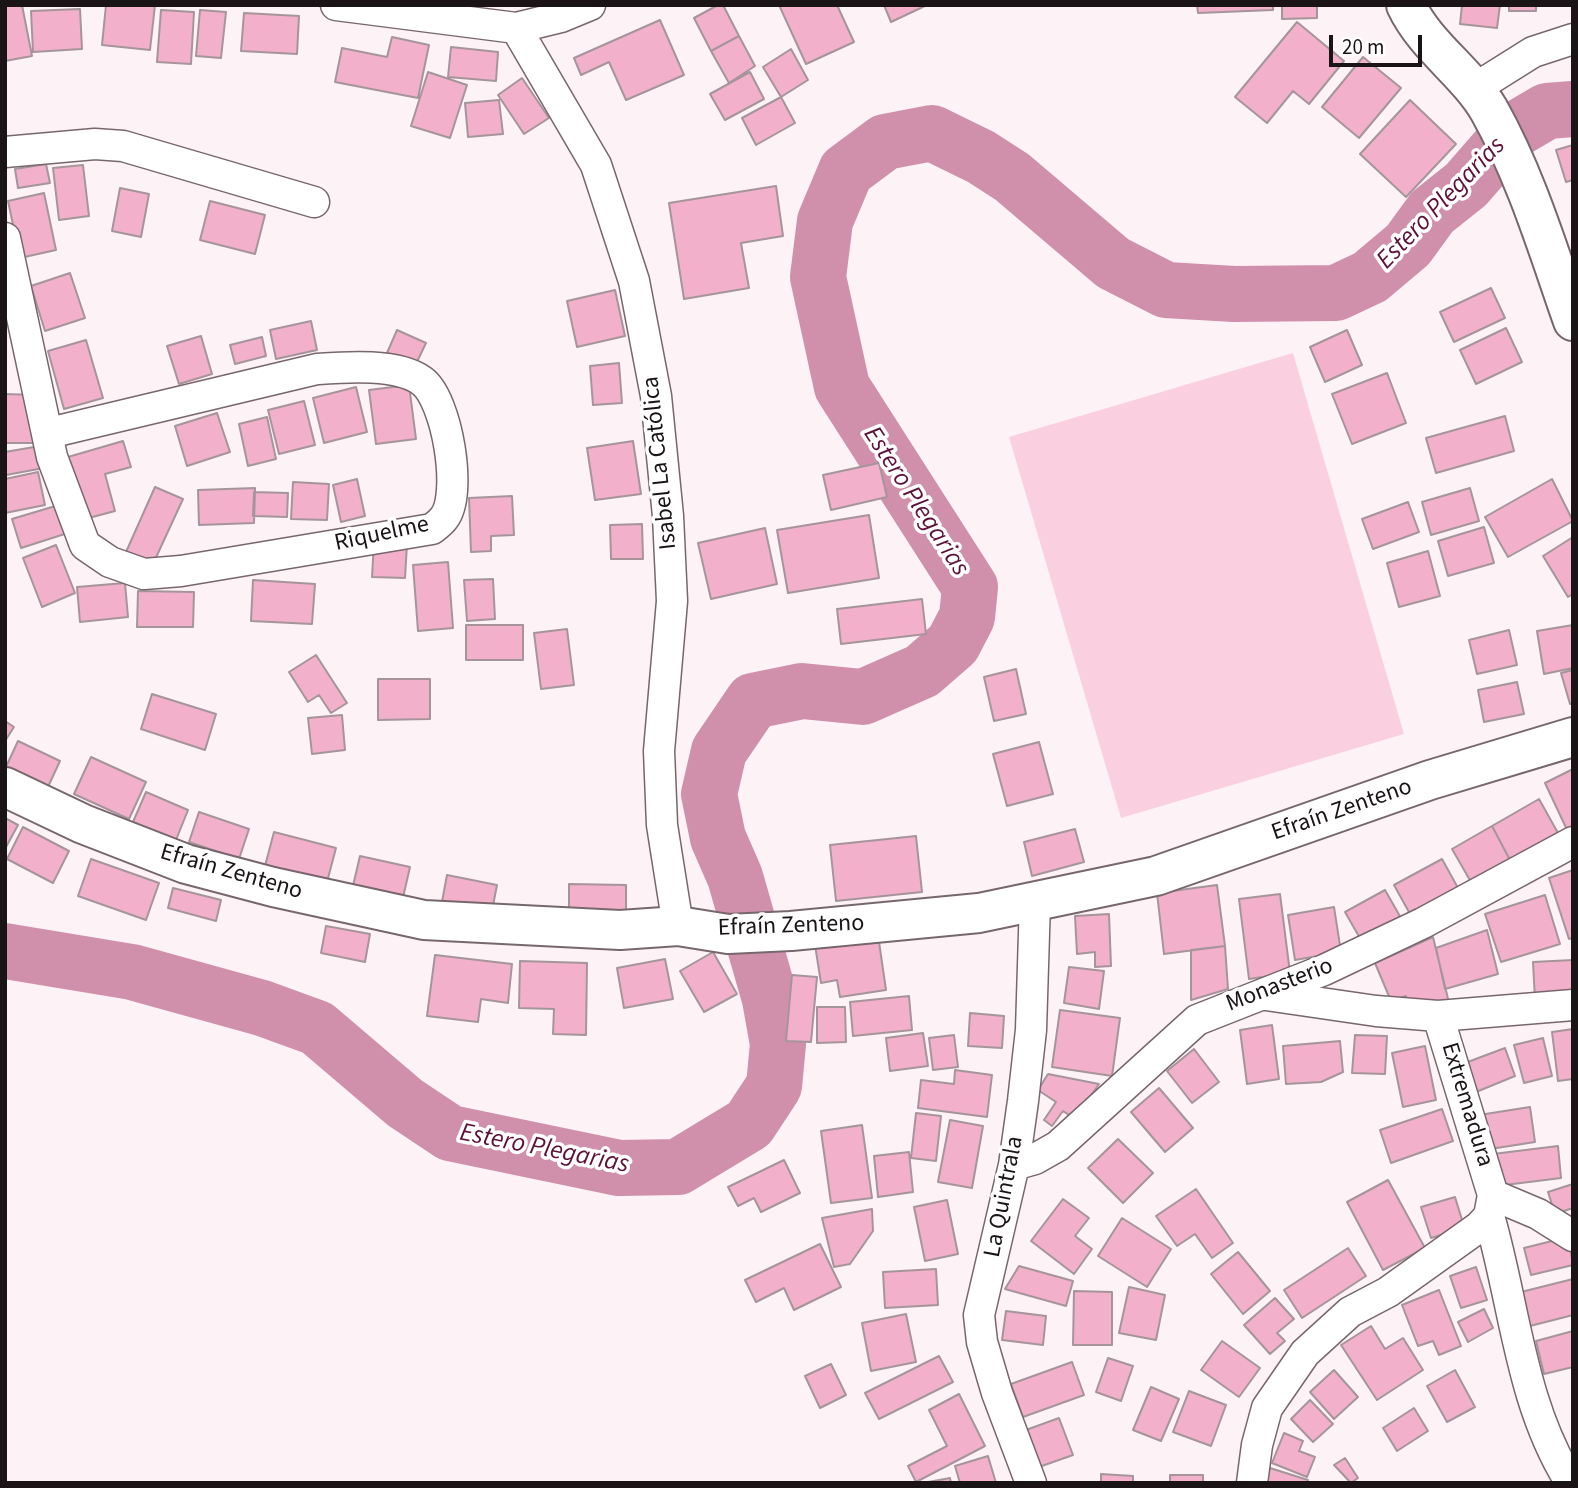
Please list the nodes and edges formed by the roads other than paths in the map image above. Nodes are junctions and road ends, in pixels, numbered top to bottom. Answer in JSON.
{"nodes":[{"id":1,"x":336,"y":5,"type":"edge"},
{"id":2,"x":590,"y":5,"type":"edge"},
{"id":3,"x":1406,"y":5,"type":"edge"},
{"id":4,"x":516,"y":28,"type":"junction"},
{"id":5,"x":1573,"y":39,"type":"edge"},
{"id":6,"x":1482,"y":100,"type":"junction"},
{"id":7,"x":5,"y":152,"type":"edge"},
{"id":8,"x":314,"y":202,"type":"dead end"},
{"id":9,"x":5,"y":238,"type":"edge"},
{"id":10,"x":1573,"y":321,"type":"edge"},
{"id":11,"x":49,"y":433,"type":"junction"},
{"id":12,"x":1573,"y":737,"type":"edge"},
{"id":13,"x":5,"y":787,"type":"edge"},
{"id":14,"x":1573,"y":842,"type":"edge"},
{"id":15,"x":1035,"y":901,"type":"junction"},
{"id":16,"x":678,"y":926,"type":"junction"},
{"id":17,"x":1262,"y":994,"type":"junction"},
{"id":18,"x":1573,"y":1006,"type":"edge"},
{"id":19,"x":1438,"y":1016,"type":"junction"},
{"id":20,"x":1014,"y":1165,"type":"junction"},
{"id":21,"x":1491,"y":1205,"type":"junction"},
{"id":22,"x":1573,"y":1236,"type":"edge"},
{"id":23,"x":1031,"y":1483,"type":"edge"},
{"id":24,"x":1252,"y":1483,"type":"edge"},
{"id":25,"x":1571,"y":1483,"type":"edge"}],
"edges":[{"from":1,"to":4,"type":"street"},
{"from":2,"to":4,"type":"street"},
{"from":3,"to":6,"type":"street"},
{"from":4,"to":16,"type":"street","name":"Isabel La Católica"},
{"from":5,"to":6,"type":"street"},
{"from":6,"to":10,"type":"street"},
{"from":7,"to":8,"type":"street"},
{"from":9,"to":11,"type":"street","name":"Riquelme"},
{"from":11,"to":11,"type":"street","name":"Riquelme"},
{"from":12,"to":15,"type":"street","name":"Efraín Zenteno"},
{"from":13,"to":16,"type":"street","name":"Efraín Zenteno"},
{"from":14,"to":17,"type":"street","name":"Monasterio"},
{"from":15,"to":16,"type":"street","name":"Efraín Zenteno"},
{"from":15,"to":20,"type":"street","name":"La Quintrala"},
{"from":17,"to":19,"type":"street"},
{"from":17,"to":20,"type":"street","name":"Monasterio"},
{"from":18,"to":19,"type":"street"},
{"from":19,"to":21,"type":"street","name":"Extremadura"},
{"from":20,"to":23,"type":"street","name":"La Quintrala"},
{"from":21,"to":22,"type":"street"},
{"from":21,"to":24,"type":"street"},
{"from":21,"to":25,"type":"street","name":"Extremadura"}]}
